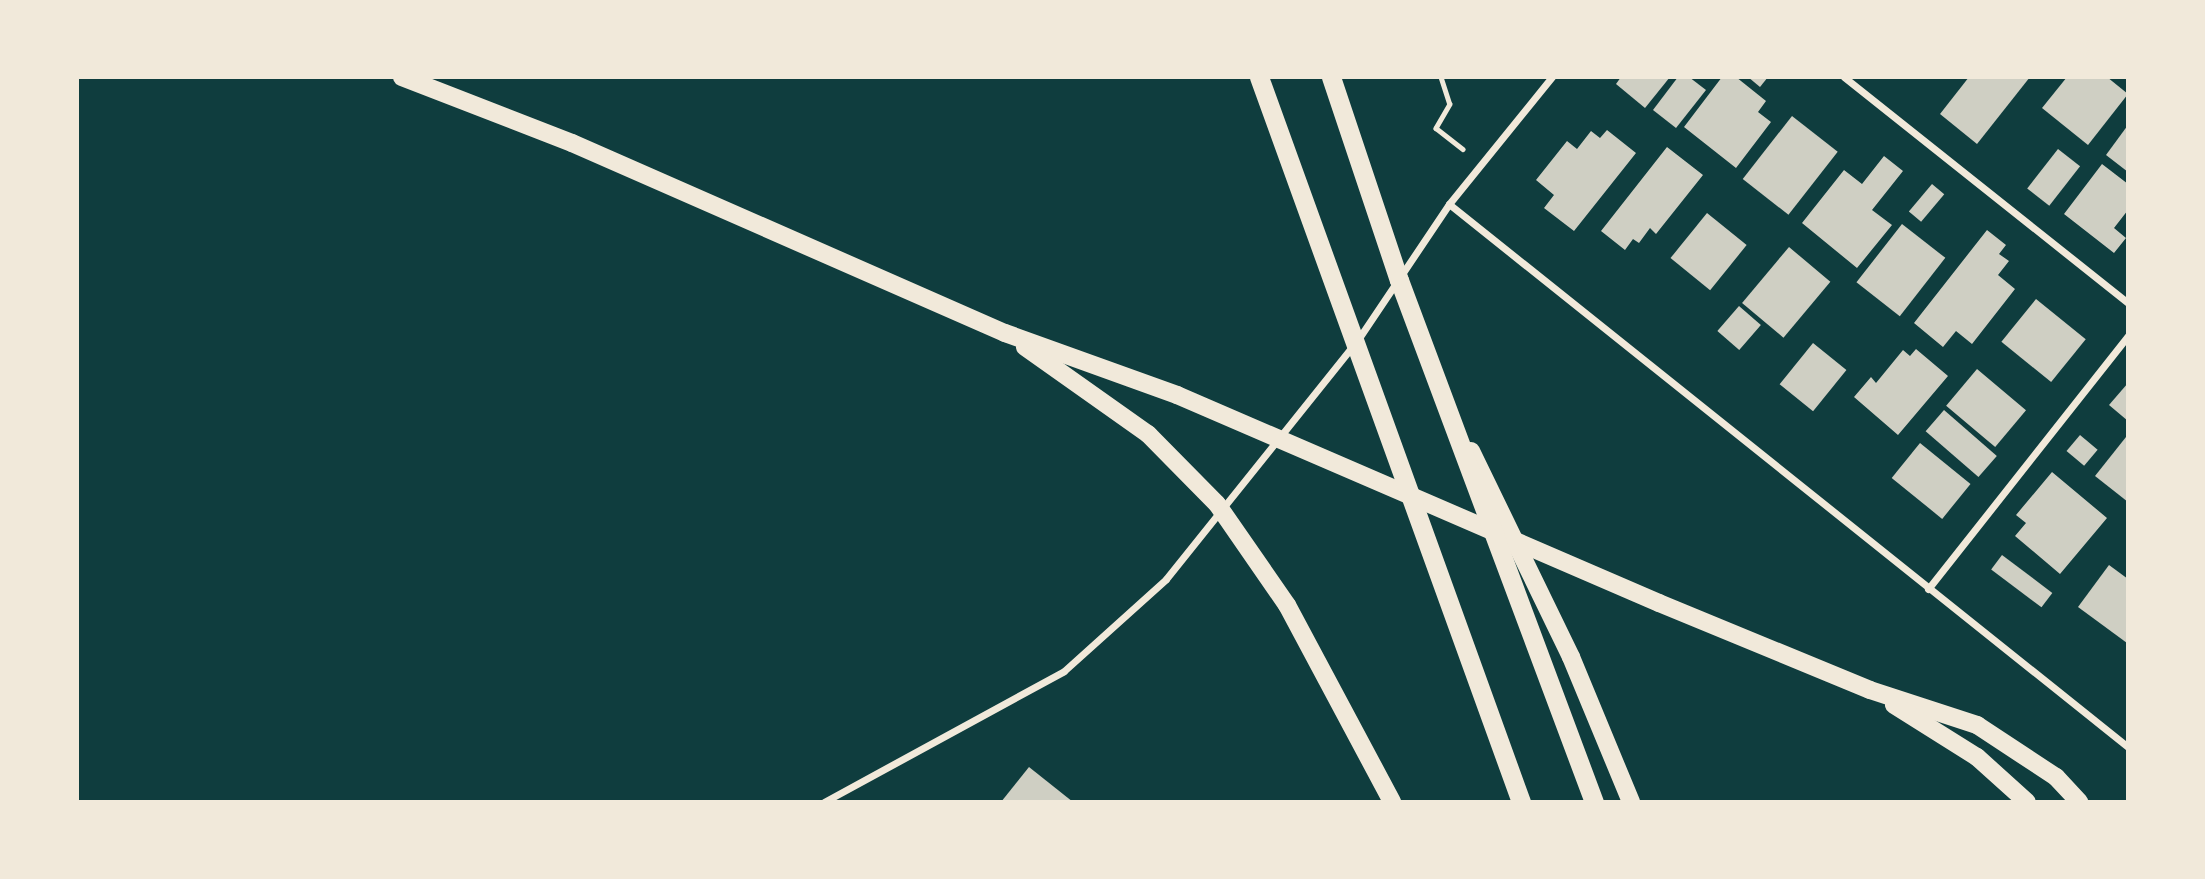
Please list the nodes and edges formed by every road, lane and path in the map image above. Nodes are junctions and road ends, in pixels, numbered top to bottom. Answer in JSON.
{"nodes":[{"id":1,"x":402,"y":77,"type":"edge"},
{"id":2,"x":1259,"y":77,"type":"edge"},
{"id":3,"x":1331,"y":77,"type":"edge"},
{"id":4,"x":1441,"y":77,"type":"edge"},
{"id":5,"x":1552,"y":77,"type":"edge"},
{"id":6,"x":1844,"y":77,"type":"edge"},
{"id":7,"x":1481,"y":162,"type":"junction"},
{"id":8,"x":1449,"y":204,"type":"junction"},
{"id":9,"x":1399,"y":280,"type":"junction"},
{"id":10,"x":2128,"y":303,"type":"edge"},
{"id":11,"x":1005,"y":332,"type":"junction"},
{"id":12,"x":2128,"y":336,"type":"edge"},
{"id":13,"x":1357,"y":341,"type":"junction"},
{"id":14,"x":1449,"y":407,"type":"junction"},
{"id":15,"x":1928,"y":589,"type":"junction"},
{"id":16,"x":1870,"y":690,"type":"junction"},
{"id":17,"x":2128,"y":747,"type":"edge"},
{"id":18,"x":824,"y":802,"type":"edge"},
{"id":19,"x":1391,"y":802,"type":"edge"},
{"id":20,"x":1521,"y":802,"type":"edge"},
{"id":21,"x":1594,"y":802,"type":"edge"},
{"id":22,"x":1631,"y":802,"type":"edge"},
{"id":23,"x":2026,"y":802,"type":"edge"},
{"id":24,"x":2079,"y":802,"type":"edge"}],
"edges":[{"from":1,"to":11,"type":"main road"},
{"from":2,"to":13,"type":"highway"},
{"from":3,"to":9,"type":"highway"},
{"from":4,"to":7,"type":"path"},
{"from":5,"to":7,"type":"street"},
{"from":6,"to":10,"type":"street"},
{"from":7,"to":8,"type":"street"},
{"from":8,"to":9,"type":"street"},
{"from":8,"to":15,"type":"street"},
{"from":9,"to":13,"type":"street"},
{"from":9,"to":14,"type":"highway"},
{"from":11,"to":16,"type":"main road"},
{"from":11,"to":19,"type":"main road"},
{"from":12,"to":15,"type":"street"},
{"from":13,"to":18,"type":"street"},
{"from":13,"to":20,"type":"highway"},
{"from":14,"to":21,"type":"highway"},
{"from":14,"to":22,"type":"main road"},
{"from":15,"to":17,"type":"street"},
{"from":16,"to":23,"type":"main road"},
{"from":16,"to":24,"type":"main road"}]}
